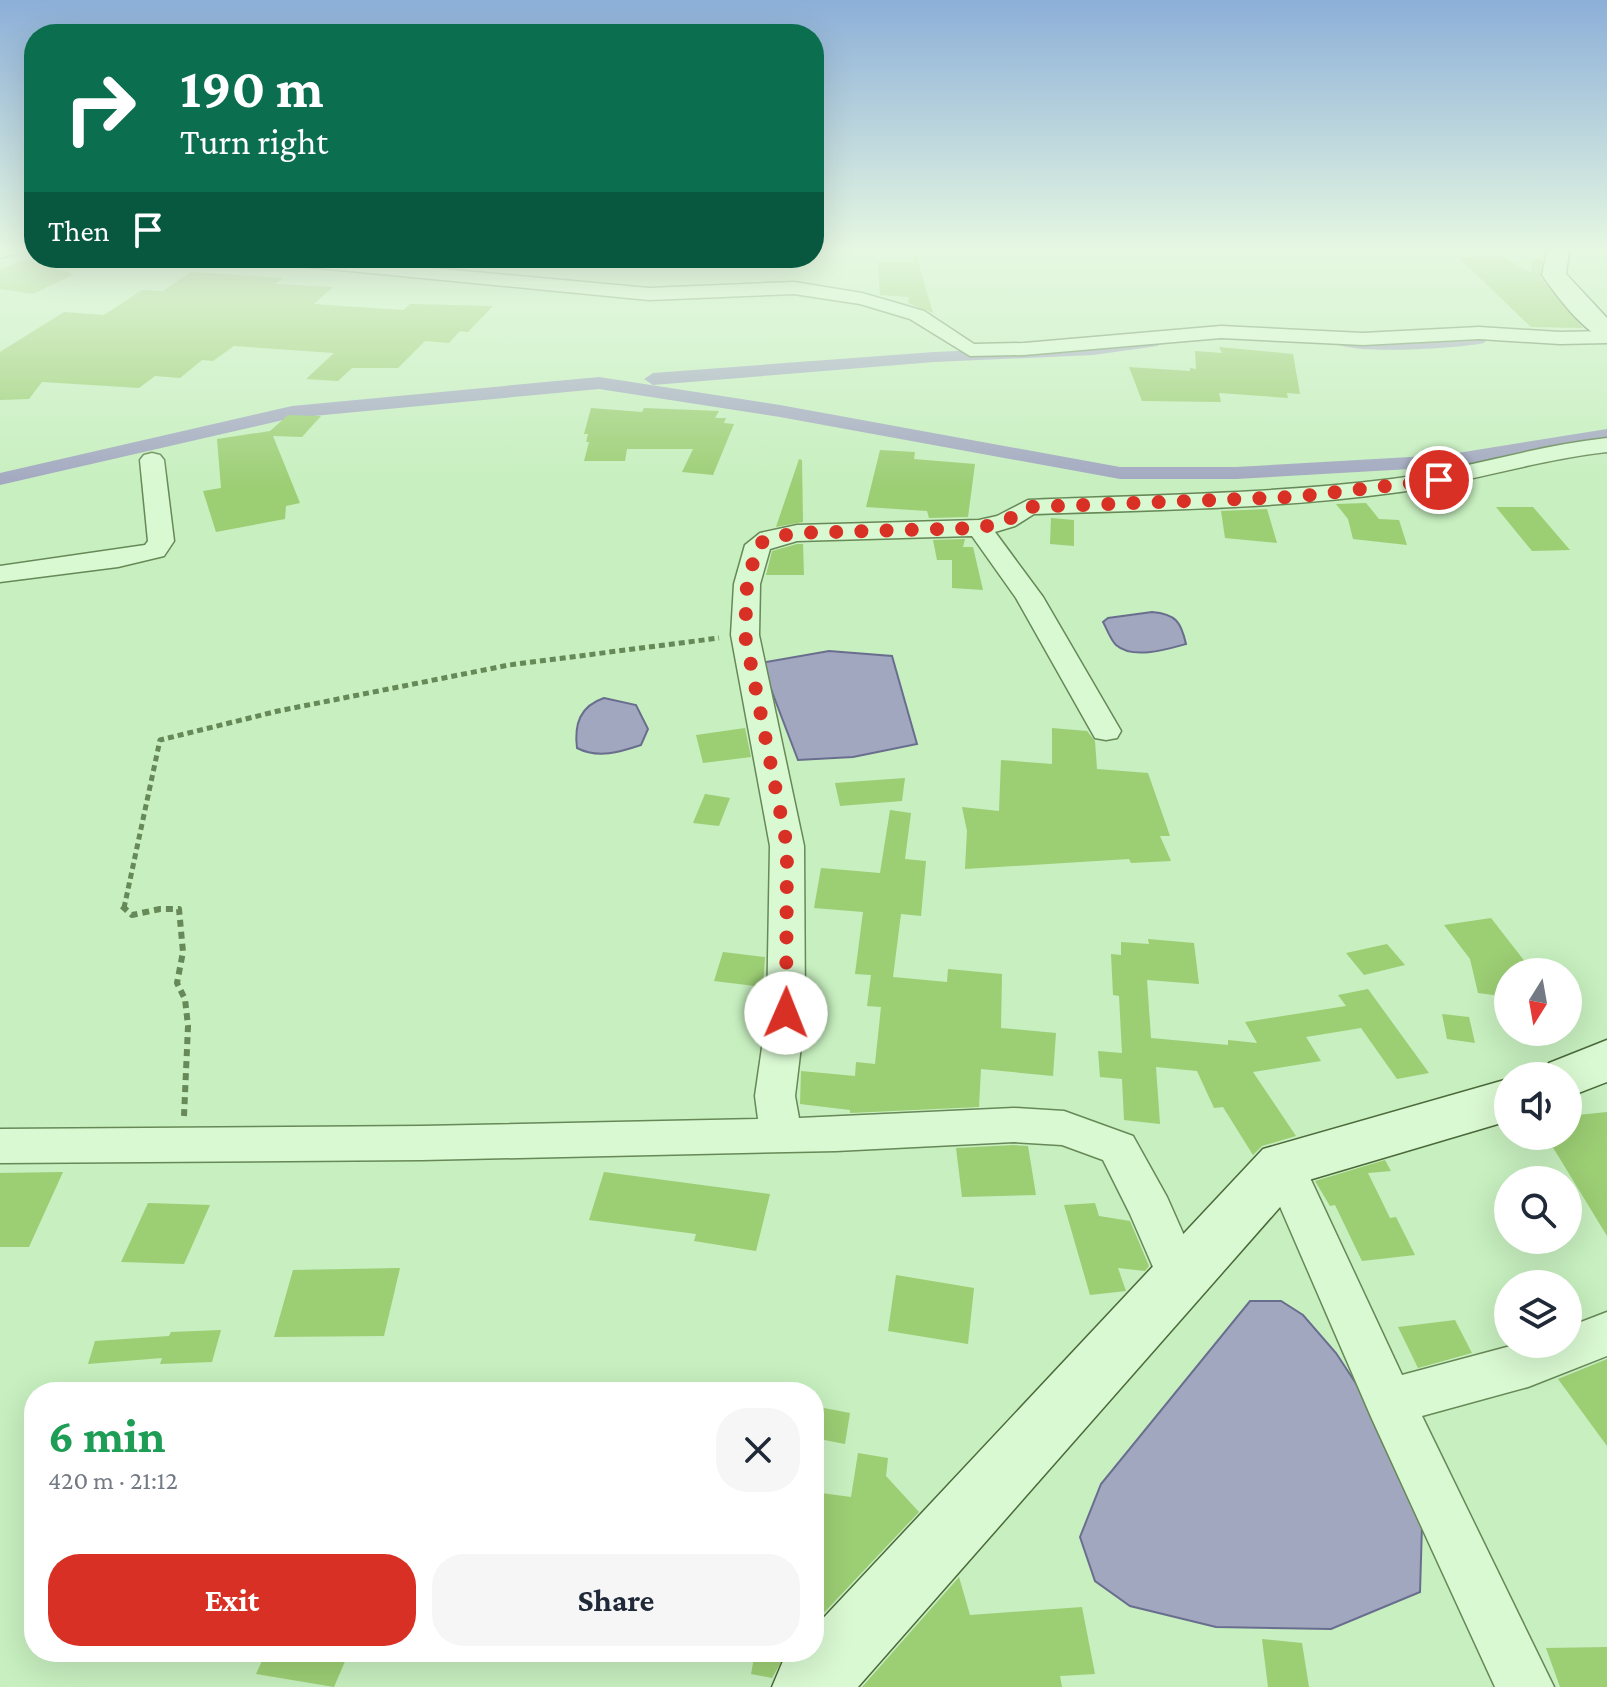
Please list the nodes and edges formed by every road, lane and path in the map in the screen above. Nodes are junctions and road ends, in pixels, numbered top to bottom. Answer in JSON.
{"nodes":[{"id":1,"x":939,"y":330,"type":"edge"},
{"id":2,"x":1607,"y":334,"type":"edge"},
{"id":3,"x":1607,"y":445,"type":"edge"},
{"id":4,"x":152,"y":460,"type":"dead end"},
{"id":5,"x":979,"y":528,"type":"junction"},
{"id":6,"x":0,"y":574,"type":"edge"},
{"id":7,"x":745,"y":635,"type":"junction"},
{"id":8,"x":1106,"y":731,"type":"dead end"},
{"id":9,"x":1607,"y":1060,"type":"edge"},
{"id":10,"x":1582,"y":1071,"type":"edge"},
{"id":11,"x":1494,"y":1104,"type":"edge"},
{"id":12,"x":781,"y":1133,"type":"junction"},
{"id":13,"x":182,"y":1145,"type":"junction"},
{"id":14,"x":0,"y":1146,"type":"edge"},
{"id":15,"x":1283,"y":1165,"type":"junction"},
{"id":16,"x":1179,"y":1276,"type":"junction"},
{"id":17,"x":1607,"y":1334,"type":"edge"},
{"id":18,"x":1389,"y":1402,"type":"junction"},
{"id":19,"x":809,"y":1687,"type":"edge"},
{"id":20,"x":1525,"y":1687,"type":"edge"}],
"edges":[{"from":1,"to":2,"type":"street"},
{"from":3,"to":5,"type":"street"},
{"from":4,"to":6,"type":"street"},
{"from":5,"to":7,"type":"street"},
{"from":5,"to":8,"type":"street"},
{"from":7,"to":12,"type":"street"},
{"from":7,"to":13,"type":"path"},
{"from":9,"to":10,"type":"main road"},
{"from":11,"to":15,"type":"main road"},
{"from":12,"to":13,"type":"street"},
{"from":12,"to":16,"type":"street"},
{"from":13,"to":14,"type":"street"},
{"from":15,"to":16,"type":"main road"},
{"from":15,"to":18,"type":"street"},
{"from":16,"to":19,"type":"main road"},
{"from":17,"to":18,"type":"street"},
{"from":18,"to":20,"type":"street"}]}
